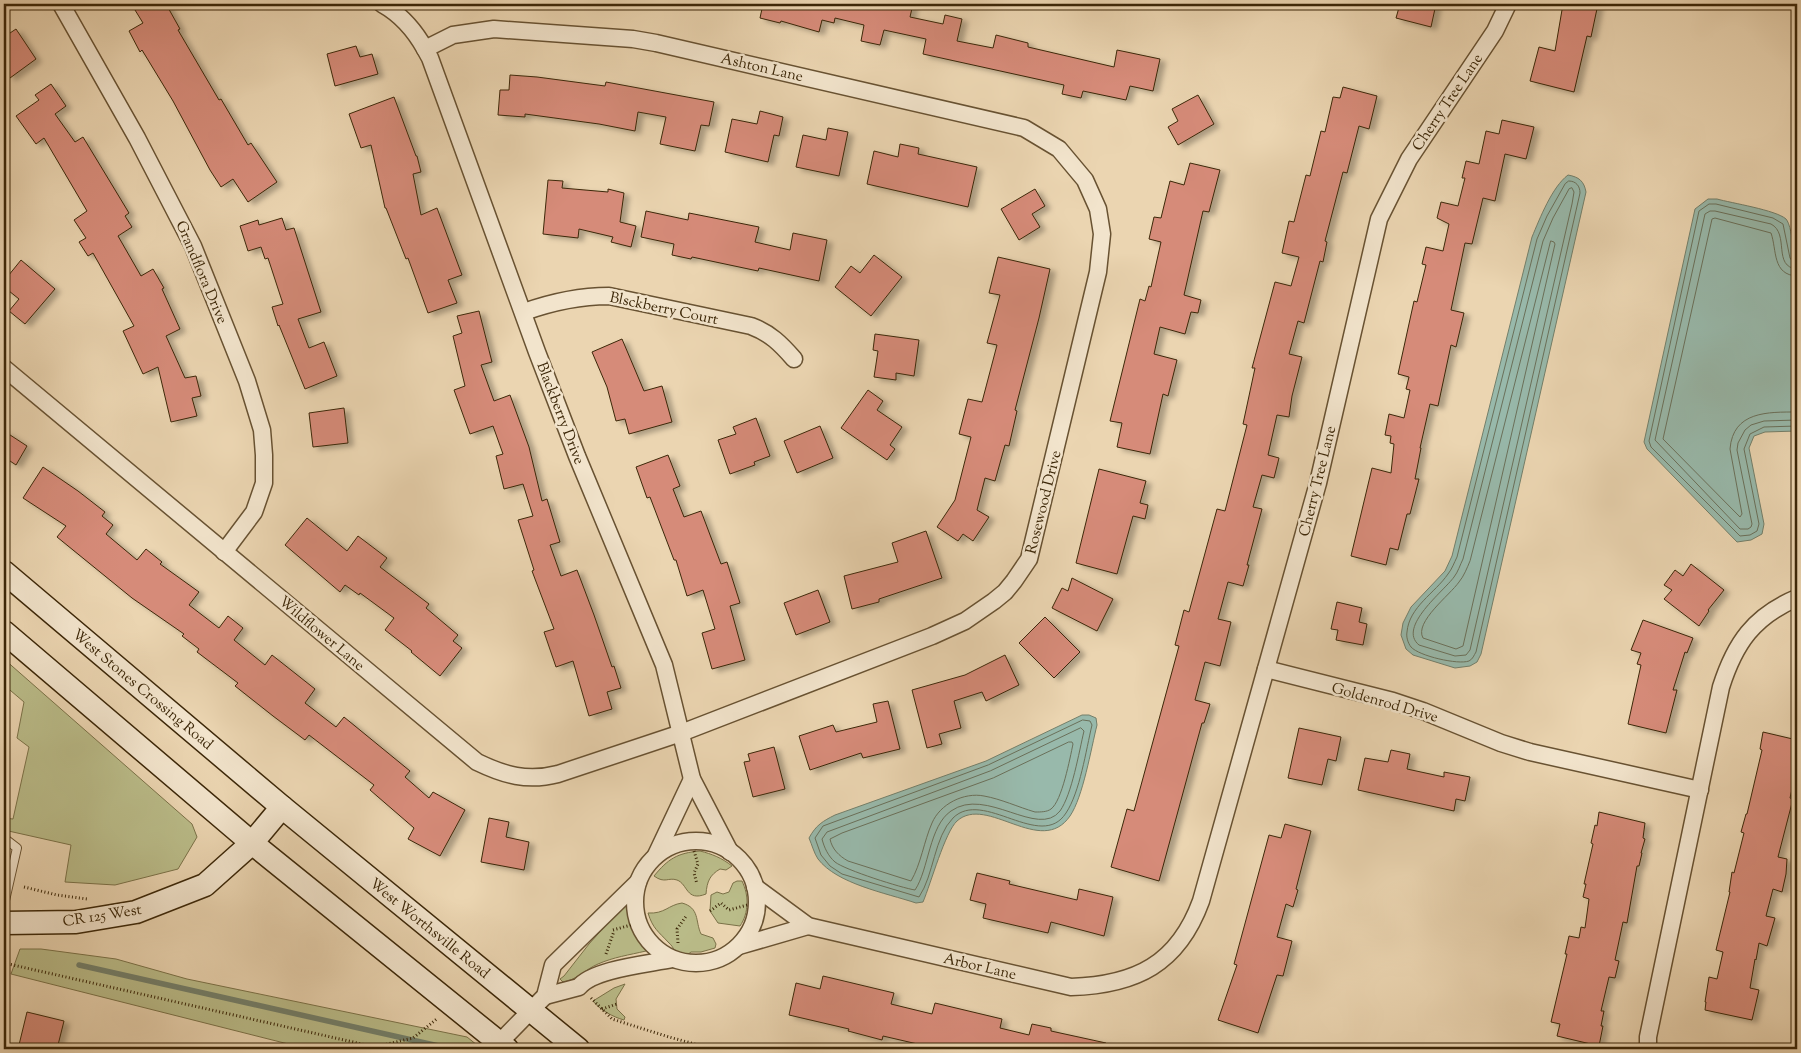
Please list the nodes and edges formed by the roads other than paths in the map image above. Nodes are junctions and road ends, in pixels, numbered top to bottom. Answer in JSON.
{"nodes":[{"id":1,"x":61,"y":4,"type":"edge"},
{"id":2,"x":382,"y":4,"type":"edge"},
{"id":3,"x":1508,"y":4,"type":"edge"},
{"id":4,"x":425,"y":48,"type":"junction"},
{"id":5,"x":1102,"y":234,"type":"joint"},
{"id":6,"x":524,"y":312,"type":"junction"},
{"id":7,"x":794,"y":359,"type":"dead end"},
{"id":8,"x":4,"y":368,"type":"edge"},
{"id":9,"x":224,"y":552,"type":"junction"},
{"id":10,"x":4,"y":572,"type":"edge"},
{"id":11,"x":1797,"y":598,"type":"edge"},
{"id":12,"x":4,"y":632,"type":"edge"},
{"id":13,"x":1266,"y":669,"type":"junction"},
{"id":14,"x":681,"y":734,"type":"junction"},
{"id":15,"x":692,"y":778,"type":"junction"},
{"id":16,"x":1700,"y":790,"type":"junction"},
{"id":17,"x":282,"y":806,"type":"junction"},
{"id":18,"x":4,"y":838,"type":"edge"},
{"id":19,"x":252,"y":843,"type":"junction"},
{"id":20,"x":730,"y":852,"type":"junction"},
{"id":21,"x":656,"y":856,"type":"junction"},
{"id":22,"x":638,"y":882,"type":"junction"},
{"id":23,"x":756,"y":895,"type":"junction"},
{"id":24,"x":4,"y":905,"type":"edge"},
{"id":25,"x":4,"y":923,"type":"edge"},
{"id":26,"x":808,"y":926,"type":"junction"},
{"id":27,"x":739,"y":946,"type":"junction"},
{"id":28,"x":676,"y":960,"type":"junction"},
{"id":29,"x":1150,"y":966,"type":"joint"},
{"id":30,"x":538,"y":1003,"type":"junction"},
{"id":31,"x":503,"y":1046,"type":"edge"},
{"id":32,"x":578,"y":1049,"type":"edge"},
{"id":33,"x":1648,"y":1049,"type":"edge"}],
"edges":[{"from":1,"to":9,"type":"street","name":"Grandflora Drive"},
{"from":2,"to":4,"type":"street"},
{"from":3,"to":13,"type":"street","name":"Cherry Tree Lane"},
{"from":4,"to":5,"type":"street","name":"Ashton Lane"},
{"from":4,"to":6,"type":"street","name":"Blackberry Drive"},
{"from":5,"to":14,"type":"street","name":"Rosewood Drive"},
{"from":6,"to":7,"type":"street","name":"Blsckberry Court"},
{"from":6,"to":14,"type":"street","name":"Blackberry Drive"},
{"from":8,"to":9,"type":"street","name":"Wildflower Lane"},
{"from":9,"to":14,"type":"street","name":"Wildflower Lane"},
{"from":10,"to":17,"type":"main road","name":"West Stones Crossing Road"},
{"from":11,"to":16,"type":"street"},
{"from":12,"to":19,"type":"main road"},
{"from":13,"to":16,"type":"street","name":"Goldenrod Drive"},
{"from":13,"to":29,"type":"street","name":"Cherry Tree Lane"},
{"from":14,"to":15,"type":"street","name":"Blackberry Drive"},
{"from":15,"to":20,"type":"street","name":"Blackberry Drive"},
{"from":15,"to":21,"type":"street","name":"Blackberry Drive"},
{"from":16,"to":33,"type":"street"},
{"from":17,"to":19,"type":"main road","name":"CR 125 West"},
{"from":17,"to":30,"type":"main road","name":"West Worthsville Road"},
{"from":18,"to":24,"type":"lane"},
{"from":19,"to":25,"type":"main road","name":"CR 125 West"},
{"from":19,"to":31,"type":"main road"},
{"from":20,"to":21,"type":"street","name":"Blackberry Drive"},
{"from":20,"to":23,"type":"street","name":"Blackberry Drive"},
{"from":21,"to":22,"type":"street","name":"Blackberry Drive"},
{"from":22,"to":28,"type":"street","name":"Blackberry Drive"},
{"from":22,"to":30,"type":"street","name":"Blackberry Drive"},
{"from":23,"to":26,"type":"street","name":"Arbor Lane"},
{"from":23,"to":27,"type":"street","name":"Blackberry Drive"},
{"from":26,"to":27,"type":"street","name":"Arbor Lane"},
{"from":26,"to":29,"type":"street","name":"Arbor Lane"},
{"from":27,"to":28,"type":"street","name":"Blackberry Drive"},
{"from":28,"to":30,"type":"street","name":"Blackberry Drive"},
{"from":30,"to":31,"type":"street"},
{"from":30,"to":32,"type":"main road","name":"West Worthsville Road"}]}
